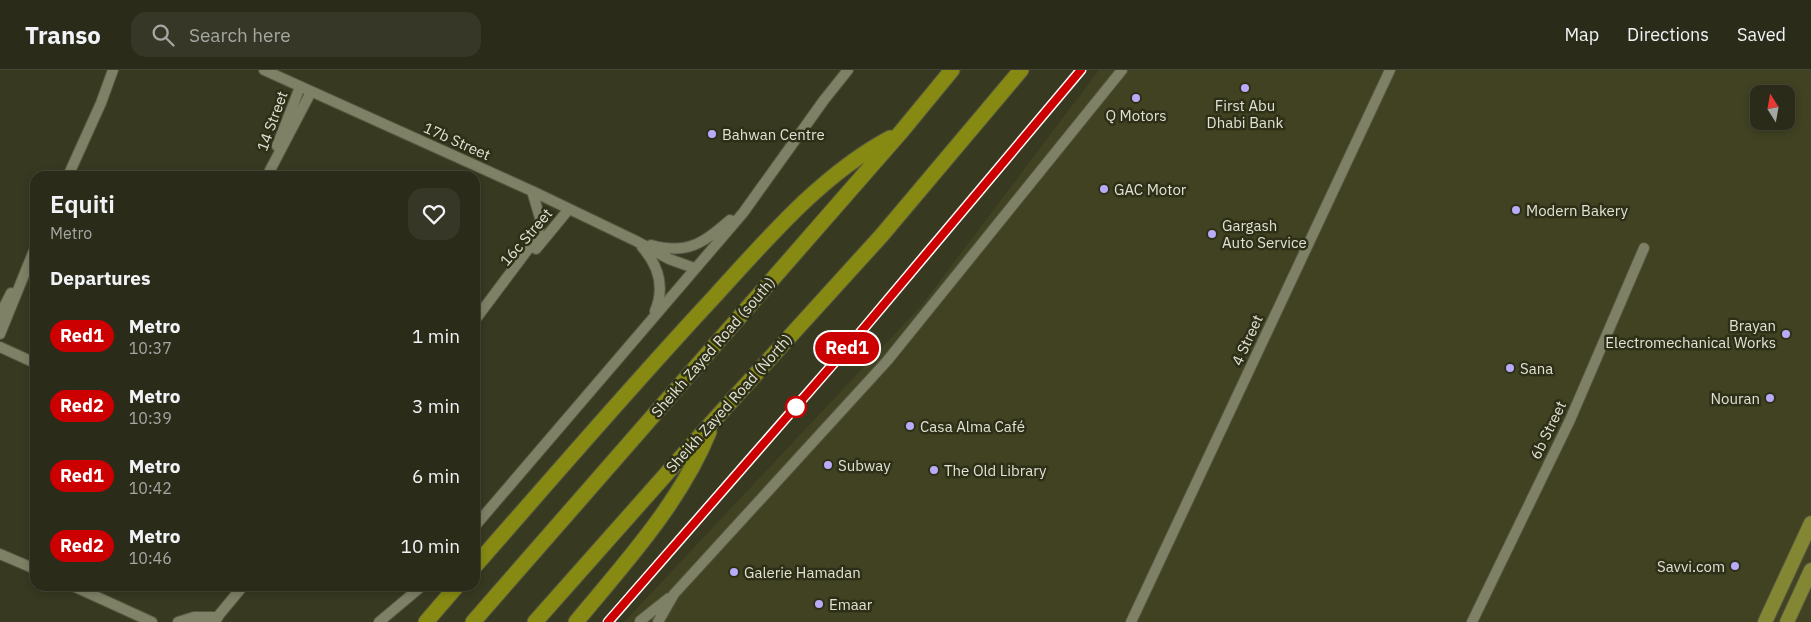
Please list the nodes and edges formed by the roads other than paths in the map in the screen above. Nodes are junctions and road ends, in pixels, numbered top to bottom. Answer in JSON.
{"nodes":[{"id":1,"x":113,"y":70,"type":"edge"},
{"id":2,"x":119,"y":70,"type":"edge"},
{"id":3,"x":264,"y":70,"type":"edge"},
{"id":4,"x":848,"y":70,"type":"edge"},
{"id":5,"x":952,"y":70,"type":"edge"},
{"id":6,"x":1021,"y":70,"type":"edge"},
{"id":7,"x":1122,"y":70,"type":"edge"},
{"id":8,"x":1390,"y":70,"type":"edge"},
{"id":9,"x":300,"y":87,"type":"junction"},
{"id":10,"x":310,"y":92,"type":"junction"},
{"id":11,"x":101,"y":103,"type":"junction"},
{"id":12,"x":901,"y":132,"type":"junction"},
{"id":13,"x":272,"y":166,"type":"junction"},
{"id":14,"x":70,"y":171,"type":"edge"},
{"id":15,"x":270,"y":171,"type":"edge"},
{"id":16,"x":532,"y":191,"type":"junction"},
{"id":17,"x":753,"y":200,"type":"junction"},
{"id":18,"x":569,"y":209,"type":"junction"},
{"id":19,"x":636,"y":241,"type":"junction"},
{"id":20,"x":1644,"y":248,"type":"dead end"},
{"id":21,"x":30,"y":256,"type":"edge"},
{"id":22,"x":30,"y":260,"type":"edge"},
{"id":23,"x":694,"y":268,"type":"junction"},
{"id":24,"x":505,"y":283,"type":"junction"},
{"id":25,"x":480,"y":314,"type":"edge"},
{"id":26,"x":0,"y":315,"type":"edge"},
{"id":27,"x":651,"y":320,"type":"junction"},
{"id":28,"x":0,"y":334,"type":"edge"},
{"id":29,"x":0,"y":347,"type":"edge"},
{"id":30,"x":30,"y":361,"type":"edge"},
{"id":31,"x":715,"y":419,"type":"junction"},
{"id":32,"x":480,"y":520,"type":"edge"},
{"id":33,"x":1811,"y":524,"type":"edge"},
{"id":34,"x":0,"y":554,"type":"edge"},
{"id":35,"x":480,"y":560,"type":"edge"},
{"id":36,"x":30,"y":567,"type":"edge"},
{"id":37,"x":1811,"y":570,"type":"edge"},
{"id":38,"x":83,"y":591,"type":"edge"},
{"id":39,"x":239,"y":591,"type":"edge"},
{"id":40,"x":416,"y":591,"type":"edge"},
{"id":41,"x":453,"y":591,"type":"edge"},
{"id":42,"x":674,"y":594,"type":"junction"},
{"id":43,"x":215,"y":619,"type":"edge"},
{"id":44,"x":152,"y":622,"type":"edge"},
{"id":45,"x":178,"y":622,"type":"edge"},
{"id":46,"x":379,"y":622,"type":"edge"},
{"id":47,"x":426,"y":622,"type":"edge"},
{"id":48,"x":473,"y":622,"type":"edge"},
{"id":49,"x":535,"y":622,"type":"edge"},
{"id":50,"x":576,"y":622,"type":"edge"},
{"id":51,"x":639,"y":622,"type":"edge"},
{"id":52,"x":658,"y":622,"type":"edge"},
{"id":53,"x":1131,"y":622,"type":"edge"},
{"id":54,"x":1472,"y":622,"type":"edge"},
{"id":55,"x":1765,"y":622,"type":"edge"},
{"id":56,"x":1787,"y":622,"type":"edge"}],
"edges":[{"from":1,"to":11,"type":"street"},
{"from":2,"to":11,"type":"street"},
{"from":3,"to":9,"type":"street","name":"17b Street"},
{"from":4,"to":17,"type":"street"},
{"from":5,"to":12,"type":"highway","name":"Sheikh Zayed Road (south)"},
{"from":6,"to":31,"type":"highway","name":"Sheikh Zayed Road (North)"},
{"from":7,"to":42,"type":"street"},
{"from":8,"to":53,"type":"street","name":"4 Street"},
{"from":9,"to":10,"type":"street","name":"17b Street"},
{"from":9,"to":13,"type":"street","name":"14 Street"},
{"from":10,"to":13,"type":"street","name":"14 Street"},
{"from":10,"to":16,"type":"street","name":"17b Street"},
{"from":11,"to":14,"type":"street"},
{"from":12,"to":35,"type":"highway"},
{"from":12,"to":48,"type":"highway","name":"Sheikh Zayed Road (south)"},
{"from":13,"to":15,"type":"street","name":"14 Street"},
{"from":16,"to":18,"type":"street","name":"17b Street"},
{"from":16,"to":24,"type":"street","name":"16c Street"},
{"from":17,"to":19,"type":"street","name":"17b Street"},
{"from":17,"to":23,"type":"street"},
{"from":18,"to":19,"type":"street","name":"17b Street"},
{"from":18,"to":24,"type":"street","name":"16c Street"},
{"from":19,"to":23,"type":"street","name":"17b Street"},
{"from":19,"to":27,"type":"street","name":"17b Street"},
{"from":20,"to":54,"type":"street","name":"6b Street"},
{"from":21,"to":26,"type":"street"},
{"from":22,"to":28,"type":"street"},
{"from":23,"to":27,"type":"street"},
{"from":24,"to":25,"type":"street","name":"16c Street"},
{"from":27,"to":32,"type":"street"},
{"from":29,"to":30,"type":"street"},
{"from":31,"to":49,"type":"highway","name":"Sheikh Zayed Road (North)"},
{"from":31,"to":50,"type":"highway"},
{"from":33,"to":55,"type":"main road"},
{"from":34,"to":36,"type":"street"},
{"from":37,"to":56,"type":"main road"},
{"from":38,"to":44,"type":"street"},
{"from":39,"to":43,"type":"street"},
{"from":40,"to":46,"type":"street"},
{"from":41,"to":47,"type":"highway"},
{"from":42,"to":51,"type":"street"},
{"from":42,"to":52,"type":"street"},
{"from":43,"to":45,"type":"street"}]}
